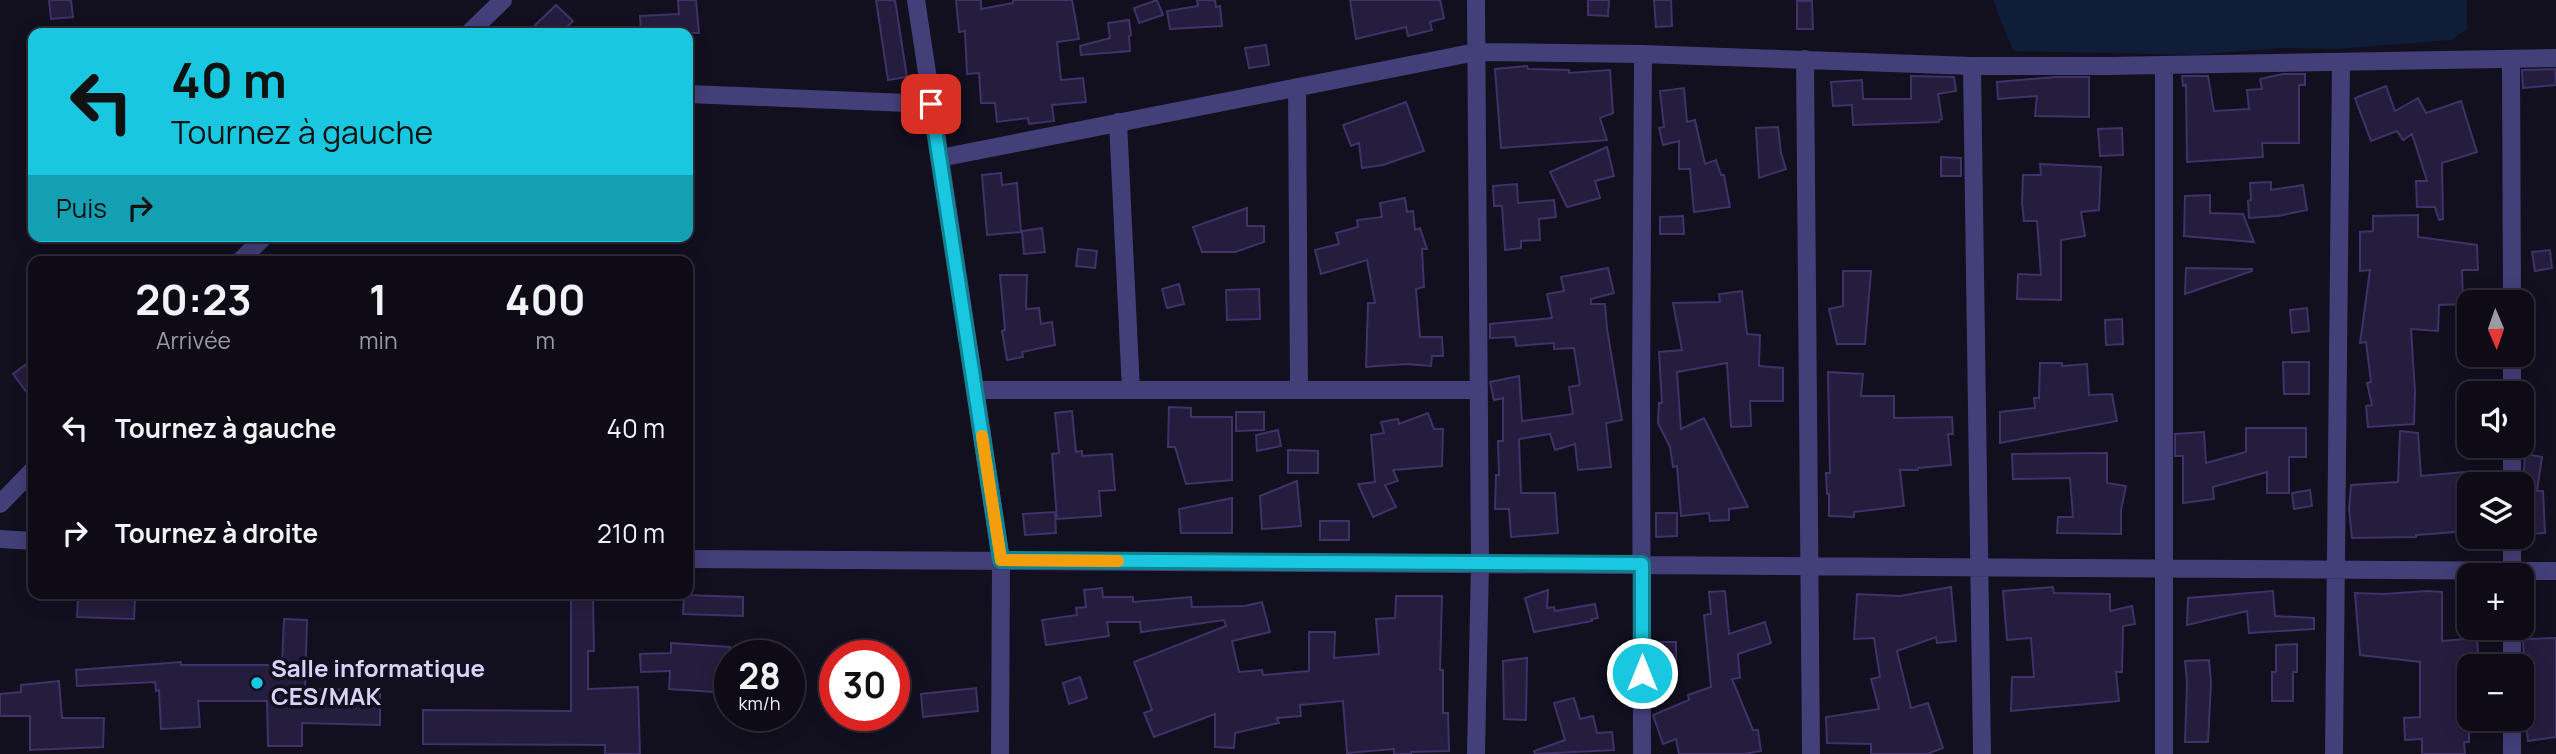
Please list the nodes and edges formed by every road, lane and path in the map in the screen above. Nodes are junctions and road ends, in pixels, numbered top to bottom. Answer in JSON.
{"nodes":[{"id":1,"x":503,"y":0,"type":"edge"},
{"id":2,"x":916,"y":0,"type":"edge"},
{"id":3,"x":1476,"y":0,"type":"edge"},
{"id":4,"x":474,"y":28,"type":"edge"},
{"id":5,"x":1476,"y":51,"type":"junction"},
{"id":6,"x":1643,"y":54,"type":"junction"},
{"id":7,"x":2556,"y":58,"type":"edge"},
{"id":8,"x":1805,"y":59,"type":"junction"},
{"id":9,"x":2511,"y":59,"type":"junction"},
{"id":10,"x":2341,"y":62,"type":"junction"},
{"id":11,"x":2164,"y":65,"type":"junction"},
{"id":12,"x":1972,"y":66,"type":"junction"},
{"id":13,"x":1297,"y":87,"type":"junction"},
{"id":14,"x":693,"y":94,"type":"edge"},
{"id":15,"x":931,"y":104,"type":"junction"},
{"id":16,"x":1118,"y":122,"type":"junction"},
{"id":17,"x":940,"y":158,"type":"junction"},
{"id":18,"x":259,"y":242,"type":"edge"},
{"id":19,"x":245,"y":256,"type":"edge"},
{"id":20,"x":2512,"y":290,"type":"edge"},
{"id":21,"x":975,"y":390,"type":"junction"},
{"id":22,"x":1131,"y":390,"type":"junction"},
{"id":23,"x":1299,"y":390,"type":"junction"},
{"id":24,"x":1479,"y":390,"type":"junction"},
{"id":25,"x":28,"y":475,"type":"edge"},
{"id":26,"x":0,"y":504,"type":"edge"},
{"id":27,"x":0,"y":539,"type":"edge"},
{"id":28,"x":28,"y":541,"type":"edge"},
{"id":29,"x":693,"y":559,"type":"edge"},
{"id":30,"x":1001,"y":560,"type":"junction"},
{"id":31,"x":1480,"y":563,"type":"junction"},
{"id":32,"x":1642,"y":564,"type":"junction"},
{"id":33,"x":1809,"y":566,"type":"junction"},
{"id":34,"x":1979,"y":567,"type":"junction"},
{"id":35,"x":2164,"y":568,"type":"junction"},
{"id":36,"x":2336,"y":569,"type":"junction"},
{"id":37,"x":2556,"y":571,"type":"edge"},
{"id":38,"x":2457,"y":572,"type":"edge"},
{"id":39,"x":2534,"y":572,"type":"edge"},
{"id":40,"x":2512,"y":731,"type":"edge"},
{"id":41,"x":1000,"y":754,"type":"edge"},
{"id":42,"x":1476,"y":754,"type":"edge"},
{"id":43,"x":1642,"y":754,"type":"edge"},
{"id":44,"x":1811,"y":754,"type":"edge"},
{"id":45,"x":1982,"y":754,"type":"edge"},
{"id":46,"x":2164,"y":754,"type":"edge"},
{"id":47,"x":2334,"y":754,"type":"edge"},
{"id":48,"x":2512,"y":754,"type":"edge"}],
"edges":[{"from":1,"to":4,"type":"street"},
{"from":2,"to":15,"type":"street"},
{"from":3,"to":5,"type":"street"},
{"from":5,"to":6,"type":"street"},
{"from":5,"to":13,"type":"street"},
{"from":5,"to":24,"type":"street"},
{"from":6,"to":8,"type":"street"},
{"from":6,"to":32,"type":"street"},
{"from":7,"to":9,"type":"street"},
{"from":8,"to":12,"type":"street"},
{"from":8,"to":33,"type":"street"},
{"from":9,"to":10,"type":"street"},
{"from":9,"to":20,"type":"street"},
{"from":10,"to":11,"type":"street"},
{"from":10,"to":36,"type":"street"},
{"from":11,"to":12,"type":"street"},
{"from":11,"to":35,"type":"street"},
{"from":12,"to":34,"type":"street"},
{"from":13,"to":16,"type":"street"},
{"from":13,"to":23,"type":"street"},
{"from":14,"to":15,"type":"street"},
{"from":15,"to":17,"type":"street"},
{"from":16,"to":17,"type":"street"},
{"from":16,"to":22,"type":"street"},
{"from":17,"to":21,"type":"street"},
{"from":18,"to":19,"type":"street"},
{"from":21,"to":22,"type":"street"},
{"from":21,"to":30,"type":"street"},
{"from":22,"to":23,"type":"street"},
{"from":23,"to":24,"type":"street"},
{"from":24,"to":31,"type":"street"},
{"from":25,"to":26,"type":"street"},
{"from":27,"to":28,"type":"street"},
{"from":29,"to":30,"type":"street"},
{"from":30,"to":31,"type":"street"},
{"from":30,"to":41,"type":"street"},
{"from":31,"to":32,"type":"street"},
{"from":31,"to":42,"type":"street"},
{"from":32,"to":33,"type":"street"},
{"from":32,"to":43,"type":"street"},
{"from":33,"to":34,"type":"street"},
{"from":33,"to":44,"type":"street"},
{"from":34,"to":35,"type":"street"},
{"from":34,"to":45,"type":"street"},
{"from":35,"to":36,"type":"street"},
{"from":35,"to":46,"type":"street"},
{"from":36,"to":38,"type":"street"},
{"from":36,"to":47,"type":"street"},
{"from":37,"to":39,"type":"street"},
{"from":40,"to":48,"type":"street"}]}
